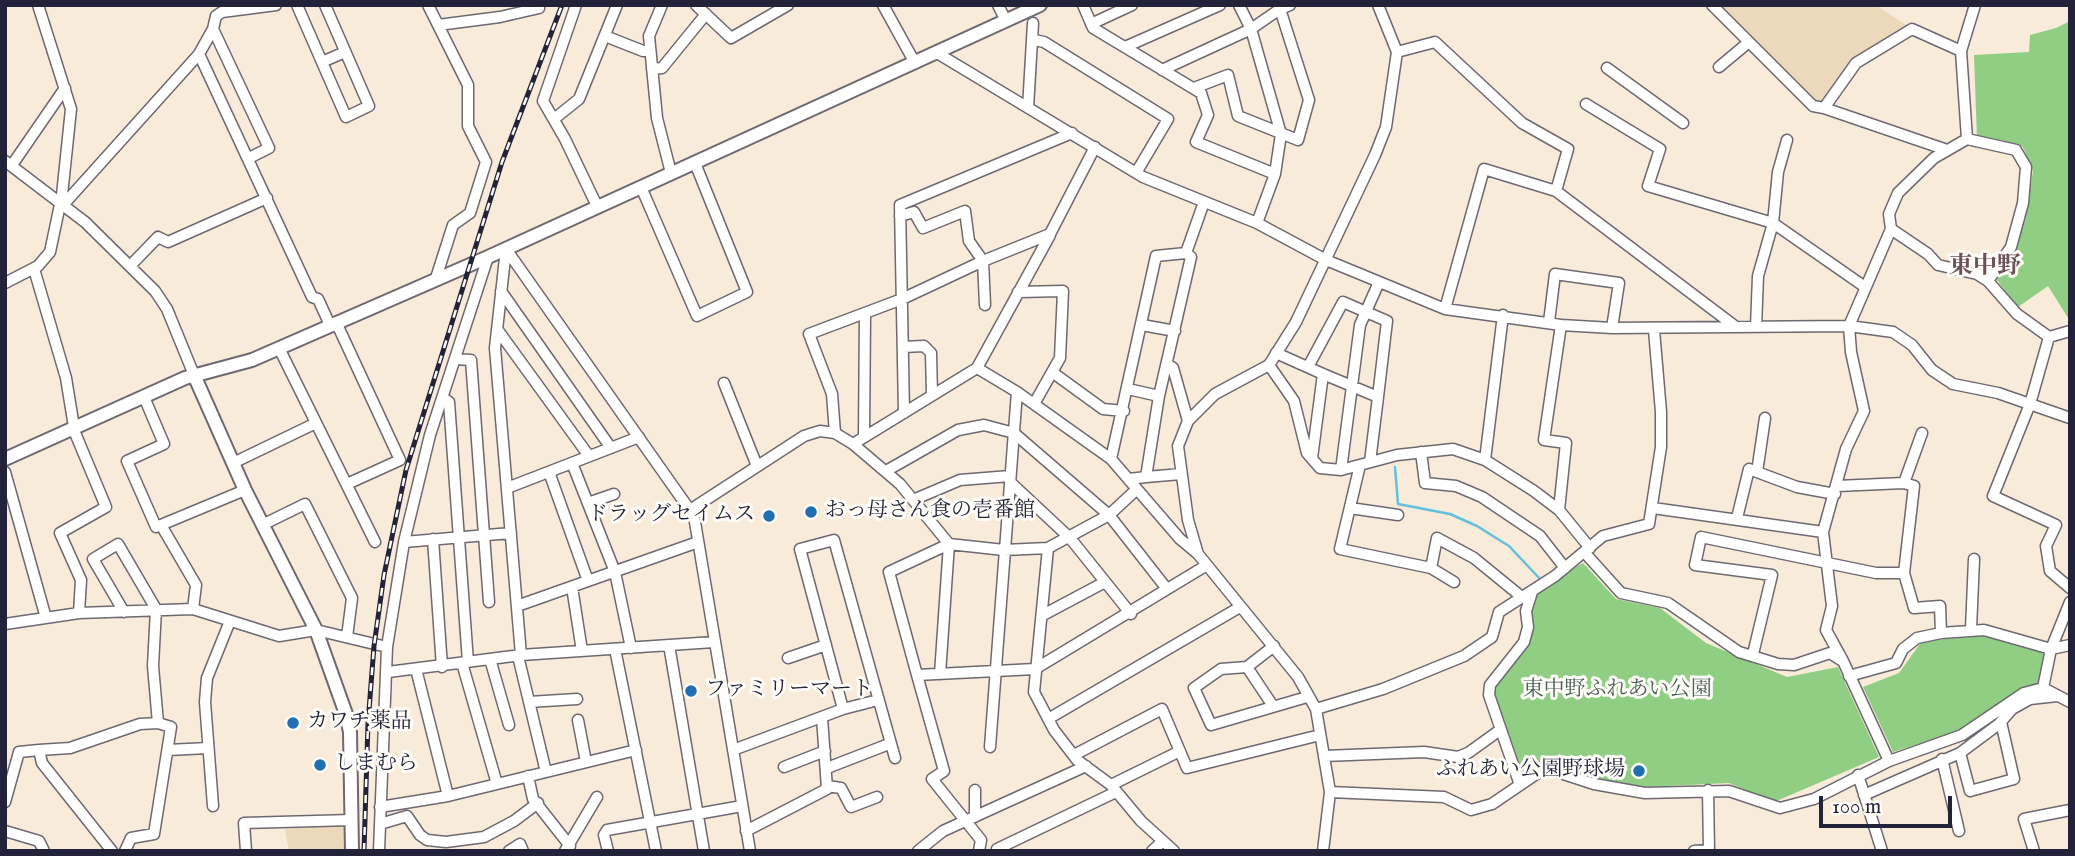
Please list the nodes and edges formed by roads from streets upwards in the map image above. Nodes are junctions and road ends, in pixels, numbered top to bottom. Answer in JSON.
{"nodes":[{"id":1,"x":37,"y":5,"type":"edge"},
{"id":2,"x":275,"y":5,"type":"edge"},
{"id":3,"x":298,"y":5,"type":"edge"},
{"id":4,"x":326,"y":5,"type":"edge"},
{"id":5,"x":428,"y":5,"type":"edge"},
{"id":6,"x":538,"y":5,"type":"edge"},
{"id":7,"x":576,"y":5,"type":"edge"},
{"id":8,"x":617,"y":5,"type":"edge"},
{"id":9,"x":662,"y":5,"type":"edge"},
{"id":10,"x":696,"y":5,"type":"edge"},
{"id":11,"x":788,"y":5,"type":"edge"},
{"id":12,"x":883,"y":5,"type":"edge"},
{"id":13,"x":998,"y":5,"type":"edge"},
{"id":14,"x":1039,"y":5,"type":"edge"},
{"id":15,"x":1083,"y":5,"type":"edge"},
{"id":16,"x":1132,"y":5,"type":"edge"},
{"id":17,"x":1220,"y":5,"type":"edge"},
{"id":18,"x":1239,"y":5,"type":"edge"},
{"id":19,"x":1378,"y":5,"type":"edge"},
{"id":20,"x":1712,"y":5,"type":"edge"},
{"id":21,"x":1975,"y":5,"type":"edge"},
{"id":22,"x":1285,"y":7,"type":"edge"},
{"id":23,"x":221,"y":8,"type":"edge"},
{"id":24,"x":706,"y":14,"type":"junction"},
{"id":25,"x":1006,"y":21,"type":"junction"},
{"id":26,"x":1033,"y":23,"type":"dead end"},
{"id":27,"x":1091,"y":24,"type":"junction"},
{"id":28,"x":438,"y":25,"type":"junction"},
{"id":29,"x":213,"y":29,"type":"junction"},
{"id":30,"x":1251,"y":29,"type":"junction"},
{"id":31,"x":605,"y":36,"type":"junction"},
{"id":32,"x":1034,"y":40,"type":"junction"},
{"id":33,"x":1749,"y":42,"type":"junction"},
{"id":34,"x":1125,"y":47,"type":"junction"},
{"id":35,"x":650,"y":51,"type":"junction"},
{"id":36,"x":1961,"y":51,"type":"junction"},
{"id":37,"x":345,"y":52,"type":"junction"},
{"id":38,"x":1397,"y":52,"type":"junction"},
{"id":39,"x":937,"y":53,"type":"junction"},
{"id":40,"x":199,"y":54,"type":"junction"},
{"id":41,"x":322,"y":62,"type":"junction"},
{"id":42,"x":915,"y":63,"type":"junction"},
{"id":43,"x":1607,"y":68,"type":"dead end"},
{"id":44,"x":1719,"y":68,"type":"dead end"},
{"id":45,"x":652,"y":69,"type":"junction"},
{"id":46,"x":1162,"y":69,"type":"junction"},
{"id":47,"x":65,"y":88,"type":"junction"},
{"id":48,"x":1194,"y":88,"type":"junction"},
{"id":49,"x":1586,"y":104,"type":"dead end"},
{"id":50,"x":1028,"y":108,"type":"junction"},
{"id":51,"x":1824,"y":108,"type":"junction"},
{"id":52,"x":554,"y":119,"type":"junction"},
{"id":53,"x":1683,"y":123,"type":"dead end"},
{"id":54,"x":1072,"y":133,"type":"junction"},
{"id":55,"x":1281,"y":134,"type":"junction"},
{"id":56,"x":1967,"y":139,"type":"junction"},
{"id":57,"x":1787,"y":140,"type":"dead end"},
{"id":58,"x":1095,"y":147,"type":"junction"},
{"id":59,"x":1947,"y":150,"type":"junction"},
{"id":60,"x":249,"y":158,"type":"junction"},
{"id":61,"x":8,"y":163,"type":"edge"},
{"id":62,"x":695,"y":163,"type":"junction"},
{"id":63,"x":671,"y":173,"type":"junction"},
{"id":64,"x":1136,"y":173,"type":"junction"},
{"id":65,"x":1275,"y":174,"type":"junction"},
{"id":66,"x":641,"y":187,"type":"junction"},
{"id":67,"x":1556,"y":191,"type":"junction"},
{"id":68,"x":267,"y":198,"type":"junction"},
{"id":69,"x":1204,"y":202,"type":"junction"},
{"id":70,"x":62,"y":203,"type":"junction"},
{"id":71,"x":597,"y":206,"type":"junction"},
{"id":72,"x":900,"y":216,"type":"junction"},
{"id":73,"x":1257,"y":223,"type":"junction"},
{"id":74,"x":1773,"y":223,"type":"junction"},
{"id":75,"x":1891,"y":229,"type":"junction"},
{"id":76,"x":1050,"y":234,"type":"junction"},
{"id":77,"x":506,"y":249,"type":"junction"},
{"id":78,"x":1186,"y":253,"type":"junction"},
{"id":79,"x":488,"y":257,"type":"junction"},
{"id":80,"x":1325,"y":260,"type":"junction"},
{"id":81,"x":982,"y":261,"type":"junction"},
{"id":82,"x":131,"y":265,"type":"junction"},
{"id":83,"x":34,"y":269,"type":"junction"},
{"id":84,"x":436,"y":278,"type":"junction"},
{"id":85,"x":1988,"y":281,"type":"junction"},
{"id":86,"x":1379,"y":282,"type":"junction"},
{"id":87,"x":5,"y":283,"type":"edge"},
{"id":88,"x":1866,"y":287,"type":"junction"},
{"id":89,"x":501,"y":291,"type":"junction"},
{"id":90,"x":1018,"y":292,"type":"junction"},
{"id":91,"x":902,"y":299,"type":"junction"},
{"id":92,"x":985,"y":305,"type":"dead end"},
{"id":93,"x":1445,"y":309,"type":"junction"},
{"id":94,"x":1365,"y":312,"type":"junction"},
{"id":95,"x":864,"y":313,"type":"junction"},
{"id":96,"x":1503,"y":315,"type":"junction"},
{"id":97,"x":1549,"y":322,"type":"junction"},
{"id":98,"x":333,"y":324,"type":"junction"},
{"id":99,"x":1142,"y":325,"type":"junction"},
{"id":100,"x":1561,"y":325,"type":"junction"},
{"id":101,"x":1849,"y":326,"type":"junction"},
{"id":102,"x":1756,"y":327,"type":"junction"},
{"id":103,"x":1612,"y":328,"type":"junction"},
{"id":104,"x":1737,"y":328,"type":"junction"},
{"id":105,"x":497,"y":329,"type":"junction"},
{"id":106,"x":1654,"y":330,"type":"junction"},
{"id":107,"x":1175,"y":331,"type":"junction"},
{"id":108,"x":2070,"y":331,"type":"edge"},
{"id":109,"x":2049,"y":337,"type":"junction"},
{"id":110,"x":903,"y":347,"type":"junction"},
{"id":111,"x":279,"y":348,"type":"junction"},
{"id":112,"x":1276,"y":353,"type":"junction"},
{"id":113,"x":455,"y":359,"type":"junction"},
{"id":114,"x":1167,"y":364,"type":"junction"},
{"id":115,"x":1269,"y":365,"type":"junction"},
{"id":116,"x":1308,"y":367,"type":"junction"},
{"id":117,"x":977,"y":368,"type":"junction"},
{"id":118,"x":1052,"y":372,"type":"junction"},
{"id":119,"x":1323,"y":374,"type":"junction"},
{"id":120,"x":194,"y":376,"type":"junction"},
{"id":121,"x":724,"y":383,"type":"dead end"},
{"id":122,"x":1351,"y":385,"type":"junction"},
{"id":123,"x":1128,"y":389,"type":"junction"},
{"id":124,"x":1017,"y":392,"type":"junction"},
{"id":125,"x":932,"y":395,"type":"junction"},
{"id":126,"x":1159,"y":396,"type":"junction"},
{"id":127,"x":144,"y":397,"type":"junction"},
{"id":128,"x":1378,"y":397,"type":"junction"},
{"id":129,"x":443,"y":398,"type":"junction"},
{"id":130,"x":1034,"y":404,"type":"junction"},
{"id":131,"x":2030,"y":404,"type":"junction"},
{"id":132,"x":1124,"y":411,"type":"junction"},
{"id":133,"x":904,"y":412,"type":"junction"},
{"id":134,"x":1765,"y":418,"type":"dead end"},
{"id":135,"x":2070,"y":418,"type":"edge"},
{"id":136,"x":1188,"y":421,"type":"junction"},
{"id":137,"x":316,"y":423,"type":"junction"},
{"id":138,"x":74,"y":427,"type":"junction"},
{"id":139,"x":835,"y":433,"type":"junction"},
{"id":140,"x":1014,"y":433,"type":"junction"},
{"id":141,"x":1922,"y":433,"type":"dead end"},
{"id":142,"x":639,"y":437,"type":"junction"},
{"id":143,"x":864,"y":437,"type":"junction"},
{"id":144,"x":853,"y":444,"type":"junction"},
{"id":145,"x":611,"y":448,"type":"junction"},
{"id":146,"x":1421,"y":452,"type":"junction"},
{"id":147,"x":589,"y":456,"type":"junction"},
{"id":148,"x":1312,"y":458,"type":"junction"},
{"id":149,"x":5,"y":459,"type":"edge"},
{"id":150,"x":1111,"y":459,"type":"junction"},
{"id":151,"x":1485,"y":460,"type":"junction"},
{"id":152,"x":233,"y":463,"type":"junction"},
{"id":153,"x":572,"y":463,"type":"junction"},
{"id":154,"x":1365,"y":464,"type":"junction"},
{"id":155,"x":757,"y":466,"type":"junction"},
{"id":156,"x":1340,"y":470,"type":"junction"},
{"id":157,"x":886,"y":471,"type":"junction"},
{"id":158,"x":5,"y":472,"type":"edge"},
{"id":159,"x":549,"y":472,"type":"junction"},
{"id":160,"x":1757,"y":472,"type":"junction"},
{"id":161,"x":1181,"y":474,"type":"junction"},
{"id":162,"x":1146,"y":477,"type":"junction"},
{"id":163,"x":1010,"y":479,"type":"junction"},
{"id":164,"x":1129,"y":479,"type":"junction"},
{"id":165,"x":1904,"y":483,"type":"junction"},
{"id":166,"x":347,"y":484,"type":"junction"},
{"id":167,"x":507,"y":488,"type":"junction"},
{"id":168,"x":1137,"y":489,"type":"junction"},
{"id":169,"x":245,"y":490,"type":"junction"},
{"id":170,"x":1836,"y":490,"type":"junction"},
{"id":171,"x":614,"y":494,"type":"dead end"},
{"id":172,"x":914,"y":500,"type":"junction"},
{"id":173,"x":588,"y":503,"type":"junction"},
{"id":174,"x":1350,"y":508,"type":"junction"},
{"id":175,"x":1653,"y":508,"type":"junction"},
{"id":176,"x":690,"y":510,"type":"junction"},
{"id":177,"x":1559,"y":510,"type":"junction"},
{"id":178,"x":1109,"y":515,"type":"junction"},
{"id":179,"x":1398,"y":515,"type":"dead end"},
{"id":180,"x":1737,"y":519,"type":"junction"},
{"id":181,"x":161,"y":525,"type":"junction"},
{"id":182,"x":262,"y":525,"type":"junction"},
{"id":183,"x":1823,"y":532,"type":"junction"},
{"id":184,"x":512,"y":533,"type":"junction"},
{"id":185,"x":483,"y":535,"type":"junction"},
{"id":186,"x":458,"y":537,"type":"junction"},
{"id":187,"x":1070,"y":538,"type":"junction"},
{"id":188,"x":433,"y":539,"type":"junction"},
{"id":189,"x":375,"y":541,"type":"dead end"},
{"id":190,"x":404,"y":542,"type":"junction"},
{"id":191,"x":698,"y":542,"type":"junction"},
{"id":192,"x":949,"y":544,"type":"junction"},
{"id":193,"x":1048,"y":548,"type":"junction"},
{"id":194,"x":1004,"y":550,"type":"junction"},
{"id":195,"x":1587,"y":551,"type":"junction"},
{"id":196,"x":1198,"y":554,"type":"junction"},
{"id":197,"x":1974,"y":559,"type":"dead end"},
{"id":198,"x":1827,"y":562,"type":"junction"},
{"id":199,"x":1207,"y":565,"type":"junction"},
{"id":200,"x":1431,"y":568,"type":"junction"},
{"id":201,"x":1565,"y":568,"type":"junction"},
{"id":202,"x":615,"y":572,"type":"junction"},
{"id":203,"x":1904,"y":573,"type":"junction"},
{"id":204,"x":588,"y":581,"type":"junction"},
{"id":205,"x":1105,"y":582,"type":"junction"},
{"id":206,"x":1454,"y":582,"type":"dead end"},
{"id":207,"x":572,"y":587,"type":"junction"},
{"id":208,"x":2070,"y":588,"type":"edge"},
{"id":209,"x":1167,"y":589,"type":"junction"},
{"id":210,"x":1527,"y":595,"type":"junction"},
{"id":211,"x":489,"y":602,"type":"dead end"},
{"id":212,"x":2070,"y":602,"type":"edge"},
{"id":213,"x":517,"y":606,"type":"junction"},
{"id":214,"x":1240,"y":607,"type":"junction"},
{"id":215,"x":156,"y":609,"type":"junction"},
{"id":216,"x":193,"y":609,"type":"junction"},
{"id":217,"x":124,"y":612,"type":"junction"},
{"id":218,"x":79,"y":613,"type":"junction"},
{"id":219,"x":1131,"y":614,"type":"junction"},
{"id":220,"x":1043,"y":615,"type":"junction"},
{"id":221,"x":46,"y":618,"type":"junction"},
{"id":222,"x":230,"y":621,"type":"junction"},
{"id":223,"x":5,"y":624,"type":"edge"},
{"id":224,"x":1971,"y":629,"type":"junction"},
{"id":225,"x":316,"y":630,"type":"junction"},
{"id":226,"x":1941,"y":633,"type":"junction"},
{"id":227,"x":348,"y":637,"type":"junction"},
{"id":228,"x":714,"y":642,"type":"junction"},
{"id":229,"x":669,"y":645,"type":"junction"},
{"id":230,"x":826,"y":645,"type":"junction"},
{"id":231,"x":2070,"y":645,"type":"edge"},
{"id":232,"x":1275,"y":646,"type":"junction"},
{"id":233,"x":387,"y":647,"type":"junction"},
{"id":234,"x":631,"y":648,"type":"junction"},
{"id":235,"x":615,"y":649,"type":"junction"},
{"id":236,"x":2051,"y":649,"type":"junction"},
{"id":237,"x":582,"y":651,"type":"junction"},
{"id":238,"x":1753,"y":654,"type":"junction"},
{"id":239,"x":520,"y":655,"type":"junction"},
{"id":240,"x":788,"y":658,"type":"dead end"},
{"id":241,"x":490,"y":659,"type":"junction"},
{"id":242,"x":1843,"y":661,"type":"junction"},
{"id":243,"x":465,"y":663,"type":"junction"},
{"id":244,"x":442,"y":667,"type":"junction"},
{"id":245,"x":1247,"y":667,"type":"junction"},
{"id":246,"x":1035,"y":668,"type":"junction"},
{"id":247,"x":416,"y":669,"type":"junction"},
{"id":248,"x":996,"y":671,"type":"junction"},
{"id":249,"x":388,"y":673,"type":"junction"},
{"id":250,"x":940,"y":674,"type":"junction"},
{"id":251,"x":917,"y":675,"type":"junction"},
{"id":252,"x":1849,"y":677,"type":"junction"},
{"id":253,"x":2043,"y":688,"type":"junction"},
{"id":254,"x":2058,"y":696,"type":"junction"},
{"id":255,"x":1307,"y":697,"type":"junction"},
{"id":256,"x":577,"y":699,"type":"dead end"},
{"id":257,"x":878,"y":700,"type":"junction"},
{"id":258,"x":529,"y":702,"type":"junction"},
{"id":259,"x":2070,"y":702,"type":"edge"},
{"id":260,"x":1273,"y":706,"type":"junction"},
{"id":261,"x":843,"y":709,"type":"junction"},
{"id":262,"x":1316,"y":709,"type":"junction"},
{"id":263,"x":822,"y":717,"type":"junction"},
{"id":264,"x":1048,"y":719,"type":"junction"},
{"id":265,"x":578,"y":720,"type":"dead end"},
{"id":266,"x":2001,"y":722,"type":"junction"},
{"id":267,"x":158,"y":723,"type":"junction"},
{"id":268,"x":509,"y":725,"type":"dead end"},
{"id":269,"x":1500,"y":730,"type":"junction"},
{"id":270,"x":1320,"y":735,"type":"junction"},
{"id":271,"x":889,"y":744,"type":"junction"},
{"id":272,"x":990,"y":747,"type":"dead end"},
{"id":273,"x":208,"y":748,"type":"junction"},
{"id":274,"x":39,"y":750,"type":"junction"},
{"id":275,"x":168,"y":750,"type":"junction"},
{"id":276,"x":636,"y":750,"type":"junction"},
{"id":277,"x":733,"y":750,"type":"junction"},
{"id":278,"x":825,"y":751,"type":"junction"},
{"id":279,"x":1180,"y":751,"type":"junction"},
{"id":280,"x":1960,"y":753,"type":"junction"},
{"id":281,"x":1074,"y":755,"type":"junction"},
{"id":282,"x":1324,"y":755,"type":"junction"},
{"id":283,"x":895,"y":758,"type":"dead end"},
{"id":284,"x":1942,"y":760,"type":"junction"},
{"id":285,"x":1889,"y":761,"type":"junction"},
{"id":286,"x":586,"y":762,"type":"junction"},
{"id":287,"x":1086,"y":766,"type":"junction"},
{"id":288,"x":783,"y":767,"type":"dead end"},
{"id":289,"x":827,"y":768,"type":"junction"},
{"id":290,"x":546,"y":772,"type":"junction"},
{"id":291,"x":1858,"y":775,"type":"junction"},
{"id":292,"x":528,"y":776,"type":"junction"},
{"id":293,"x":497,"y":784,"type":"junction"},
{"id":294,"x":1520,"y":785,"type":"junction"},
{"id":295,"x":827,"y":786,"type":"junction"},
{"id":296,"x":1113,"y":788,"type":"junction"},
{"id":297,"x":975,"y":789,"type":"dead end"},
{"id":298,"x":1708,"y":790,"type":"junction"},
{"id":299,"x":1330,"y":792,"type":"junction"},
{"id":300,"x":1864,"y":795,"type":"junction"},
{"id":301,"x":448,"y":796,"type":"junction"},
{"id":302,"x":597,"y":797,"type":"dead end"},
{"id":303,"x":877,"y":797,"type":"dead end"},
{"id":304,"x":5,"y":803,"type":"edge"},
{"id":305,"x":537,"y":803,"type":"junction"},
{"id":306,"x":212,"y":806,"type":"dead end"},
{"id":307,"x":743,"y":806,"type":"junction"},
{"id":308,"x":380,"y":807,"type":"junction"},
{"id":309,"x":2070,"y":810,"type":"edge"},
{"id":310,"x":696,"y":815,"type":"junction"},
{"id":311,"x":975,"y":817,"type":"junction"},
{"id":312,"x":352,"y":820,"type":"junction"},
{"id":313,"x":964,"y":821,"type":"junction"},
{"id":314,"x":651,"y":823,"type":"junction"},
{"id":315,"x":380,"y":824,"type":"junction"},
{"id":316,"x":5,"y":831,"type":"edge"},
{"id":317,"x":746,"y":831,"type":"junction"},
{"id":318,"x":1959,"y":831,"type":"dead end"},
{"id":319,"x":1163,"y":841,"type":"junction"},
{"id":320,"x":568,"y":848,"type":"edge"},
{"id":321,"x":998,"y":849,"type":"dead end"},
{"id":322,"x":920,"y":850,"type":"edge"},
{"id":323,"x":1709,"y":850,"type":"edge"},
{"id":324,"x":44,"y":851,"type":"edge"},
{"id":325,"x":112,"y":851,"type":"edge"},
{"id":326,"x":125,"y":851,"type":"edge"},
{"id":327,"x":246,"y":851,"type":"edge"},
{"id":328,"x":352,"y":851,"type":"edge"},
{"id":329,"x":379,"y":851,"type":"edge"},
{"id":330,"x":509,"y":851,"type":"edge"},
{"id":331,"x":523,"y":851,"type":"edge"},
{"id":332,"x":608,"y":851,"type":"edge"},
{"id":333,"x":656,"y":851,"type":"edge"},
{"id":334,"x":704,"y":851,"type":"edge"},
{"id":335,"x":750,"y":851,"type":"edge"},
{"id":336,"x":979,"y":851,"type":"edge"},
{"id":337,"x":1152,"y":851,"type":"edge"},
{"id":338,"x":1174,"y":851,"type":"edge"},
{"id":339,"x":1323,"y":851,"type":"edge"},
{"id":340,"x":1694,"y":851,"type":"edge"},
{"id":341,"x":1882,"y":851,"type":"edge"},
{"id":342,"x":2034,"y":851,"type":"edge"}],
"edges":[{"from":1,"to":47,"type":"street"},
{"from":2,"to":23,"type":"street"},
{"from":3,"to":41,"type":"street"},
{"from":4,"to":37,"type":"street"},
{"from":5,"to":28,"type":"street"},
{"from":6,"to":28,"type":"street"},
{"from":7,"to":52,"type":"street"},
{"from":8,"to":31,"type":"street"},
{"from":9,"to":35,"type":"street"},
{"from":10,"to":24,"type":"street"},
{"from":11,"to":24,"type":"street"},
{"from":12,"to":42,"type":"street"},
{"from":13,"to":25,"type":"street"},
{"from":14,"to":25,"type":"street"},
{"from":15,"to":27,"type":"street"},
{"from":16,"to":27,"type":"street"},
{"from":17,"to":34,"type":"street"},
{"from":18,"to":30,"type":"street"},
{"from":19,"to":38,"type":"street"},
{"from":20,"to":33,"type":"street"},
{"from":21,"to":36,"type":"street"},
{"from":22,"to":30,"type":"street"},
{"from":22,"to":55,"type":"street"},
{"from":23,"to":29,"type":"street"},
{"from":24,"to":45,"type":"street"},
{"from":25,"to":39,"type":"street"},
{"from":26,"to":32,"type":"street"},
{"from":27,"to":34,"type":"street"},
{"from":28,"to":84,"type":"street"},
{"from":29,"to":40,"type":"street"},
{"from":29,"to":60,"type":"street"},
{"from":30,"to":46,"type":"street"},
{"from":30,"to":55,"type":"street"},
{"from":31,"to":35,"type":"street"},
{"from":31,"to":52,"type":"street"},
{"from":32,"to":50,"type":"street"},
{"from":32,"to":64,"type":"street"},
{"from":33,"to":44,"type":"street"},
{"from":33,"to":51,"type":"street"},
{"from":34,"to":46,"type":"street"},
{"from":35,"to":45,"type":"street"},
{"from":36,"to":51,"type":"street"},
{"from":36,"to":56,"type":"street"},
{"from":37,"to":41,"type":"street"},
{"from":37,"to":41,"type":"street"},
{"from":38,"to":67,"type":"street"},
{"from":38,"to":80,"type":"street"},
{"from":39,"to":42,"type":"street"},
{"from":39,"to":50,"type":"street"},
{"from":40,"to":60,"type":"street"},
{"from":40,"to":70,"type":"street"},
{"from":42,"to":62,"type":"street"},
{"from":43,"to":53,"type":"street"},
{"from":45,"to":63,"type":"street"},
{"from":46,"to":48,"type":"street"},
{"from":47,"to":61,"type":"street"},
{"from":47,"to":70,"type":"street"},
{"from":48,"to":55,"type":"street"},
{"from":48,"to":65,"type":"street"},
{"from":49,"to":74,"type":"street"},
{"from":50,"to":54,"type":"street"},
{"from":51,"to":59,"type":"street"},
{"from":52,"to":71,"type":"street"},
{"from":54,"to":58,"type":"street"},
{"from":54,"to":72,"type":"street"},
{"from":55,"to":65,"type":"street"},
{"from":56,"to":59,"type":"street"},
{"from":56,"to":85,"type":"street"},
{"from":57,"to":74,"type":"street"},
{"from":58,"to":64,"type":"street"},
{"from":58,"to":76,"type":"street"},
{"from":59,"to":75,"type":"street"},
{"from":60,"to":68,"type":"street"},
{"from":61,"to":70,"type":"street"},
{"from":62,"to":63,"type":"street"},
{"from":62,"to":66,"type":"street"},
{"from":63,"to":66,"type":"street"},
{"from":64,"to":69,"type":"street"},
{"from":65,"to":73,"type":"street"},
{"from":66,"to":71,"type":"street"},
{"from":67,"to":93,"type":"street"},
{"from":67,"to":104,"type":"street"},
{"from":68,"to":82,"type":"street"},
{"from":68,"to":98,"type":"street"},
{"from":69,"to":73,"type":"street"},
{"from":69,"to":78,"type":"street"},
{"from":70,"to":82,"type":"street"},
{"from":70,"to":83,"type":"street"},
{"from":71,"to":77,"type":"street"},
{"from":72,"to":81,"type":"street"},
{"from":72,"to":91,"type":"street"},
{"from":73,"to":80,"type":"street"},
{"from":74,"to":88,"type":"street"},
{"from":74,"to":102,"type":"street"},
{"from":75,"to":85,"type":"street"},
{"from":75,"to":88,"type":"street"},
{"from":76,"to":81,"type":"street"},
{"from":76,"to":90,"type":"street"},
{"from":77,"to":79,"type":"street"},
{"from":77,"to":89,"type":"street"},
{"from":77,"to":142,"type":"street"},
{"from":78,"to":99,"type":"street"},
{"from":78,"to":107,"type":"street"},
{"from":79,"to":84,"type":"street"},
{"from":79,"to":113,"type":"street"},
{"from":80,"to":86,"type":"street"},
{"from":80,"to":112,"type":"street"},
{"from":81,"to":91,"type":"street"},
{"from":81,"to":92,"type":"street"},
{"from":82,"to":120,"type":"street"},
{"from":83,"to":87,"type":"street"},
{"from":83,"to":138,"type":"street"},
{"from":84,"to":98,"type":"street"},
{"from":85,"to":109,"type":"street"},
{"from":86,"to":93,"type":"street"},
{"from":86,"to":94,"type":"street"},
{"from":88,"to":101,"type":"street"},
{"from":89,"to":105,"type":"street"},
{"from":89,"to":145,"type":"street"},
{"from":90,"to":117,"type":"street"},
{"from":90,"to":118,"type":"street"},
{"from":91,"to":95,"type":"street"},
{"from":91,"to":110,"type":"street"},
{"from":93,"to":96,"type":"street"},
{"from":94,"to":116,"type":"street"},
{"from":94,"to":122,"type":"street"},
{"from":94,"to":128,"type":"street"},
{"from":95,"to":139,"type":"street"},
{"from":95,"to":143,"type":"street"},
{"from":96,"to":97,"type":"street"},
{"from":96,"to":151,"type":"street"},
{"from":97,"to":100,"type":"street"},
{"from":97,"to":103,"type":"street"},
{"from":98,"to":111,"type":"street"},
{"from":98,"to":166,"type":"street"},
{"from":99,"to":107,"type":"street"},
{"from":99,"to":123,"type":"street"},
{"from":100,"to":103,"type":"street"},
{"from":100,"to":177,"type":"street"},
{"from":101,"to":102,"type":"street"},
{"from":101,"to":131,"type":"street"},
{"from":101,"to":170,"type":"street"},
{"from":102,"to":104,"type":"street"},
{"from":103,"to":106,"type":"street"},
{"from":104,"to":106,"type":"street"},
{"from":105,"to":147,"type":"street"},
{"from":105,"to":167,"type":"street"},
{"from":106,"to":175,"type":"street"},
{"from":107,"to":114,"type":"street"},
{"from":108,"to":109,"type":"street"},
{"from":109,"to":131,"type":"street"},
{"from":110,"to":125,"type":"street"},
{"from":110,"to":133,"type":"street"},
{"from":111,"to":120,"type":"street"},
{"from":111,"to":137,"type":"street"},
{"from":112,"to":115,"type":"street"},
{"from":112,"to":116,"type":"street"},
{"from":113,"to":129,"type":"street"},
{"from":113,"to":185,"type":"street"},
{"from":114,"to":126,"type":"street"},
{"from":114,"to":136,"type":"street"},
{"from":115,"to":136,"type":"street"},
{"from":115,"to":148,"type":"street"},
{"from":116,"to":119,"type":"street"},
{"from":117,"to":124,"type":"street"},
{"from":117,"to":125,"type":"street"},
{"from":118,"to":130,"type":"street"},
{"from":118,"to":132,"type":"street"},
{"from":119,"to":122,"type":"street"},
{"from":119,"to":148,"type":"street"},
{"from":120,"to":127,"type":"street"},
{"from":120,"to":152,"type":"street"},
{"from":121,"to":155,"type":"street"},
{"from":122,"to":128,"type":"street"},
{"from":122,"to":156,"type":"street"},
{"from":123,"to":126,"type":"street"},
{"from":123,"to":132,"type":"street"},
{"from":124,"to":130,"type":"street"},
{"from":124,"to":140,"type":"street"},
{"from":125,"to":133,"type":"street"},
{"from":126,"to":162,"type":"street"},
{"from":127,"to":138,"type":"street"},
{"from":127,"to":181,"type":"street"},
{"from":128,"to":154,"type":"street"},
{"from":129,"to":186,"type":"street"},
{"from":129,"to":190,"type":"street"},
{"from":130,"to":150,"type":"street"},
{"from":131,"to":135,"type":"street"},
{"from":131,"to":208,"type":"street"},
{"from":132,"to":150,"type":"street"},
{"from":133,"to":143,"type":"street"},
{"from":134,"to":160,"type":"street"},
{"from":136,"to":161,"type":"street"},
{"from":137,"to":152,"type":"street"},
{"from":137,"to":166,"type":"street"},
{"from":138,"to":149,"type":"street"},
{"from":138,"to":218,"type":"street"},
{"from":139,"to":144,"type":"street"},
{"from":139,"to":155,"type":"street"},
{"from":140,"to":157,"type":"street"},
{"from":140,"to":163,"type":"street"},
{"from":140,"to":178,"type":"street"},
{"from":141,"to":165,"type":"street"},
{"from":142,"to":145,"type":"street"},
{"from":142,"to":176,"type":"street"},
{"from":143,"to":144,"type":"street"},
{"from":144,"to":157,"type":"street"},
{"from":145,"to":147,"type":"street"},
{"from":146,"to":151,"type":"street"},
{"from":146,"to":154,"type":"street"},
{"from":146,"to":201,"type":"street"},
{"from":147,"to":153,"type":"street"},
{"from":148,"to":156,"type":"street"},
{"from":150,"to":164,"type":"street"},
{"from":151,"to":177,"type":"street"},
{"from":152,"to":169,"type":"street"},
{"from":153,"to":159,"type":"street"},
{"from":153,"to":173,"type":"street"},
{"from":154,"to":156,"type":"street"},
{"from":154,"to":174,"type":"street"},
{"from":155,"to":176,"type":"street"},
{"from":157,"to":172,"type":"street"},
{"from":158,"to":221,"type":"street"},
{"from":159,"to":167,"type":"street"},
{"from":159,"to":204,"type":"street"},
{"from":160,"to":170,"type":"street"},
{"from":160,"to":180,"type":"street"},
{"from":161,"to":162,"type":"street"},
{"from":161,"to":196,"type":"street"},
{"from":162,"to":164,"type":"street"},
{"from":163,"to":172,"type":"street"},
{"from":163,"to":187,"type":"street"},
{"from":163,"to":194,"type":"street"},
{"from":164,"to":168,"type":"street"},
{"from":165,"to":170,"type":"street"},
{"from":165,"to":203,"type":"street"},
{"from":166,"to":189,"type":"street"},
{"from":167,"to":184,"type":"street"},
{"from":168,"to":178,"type":"street"},
{"from":168,"to":196,"type":"street"},
{"from":169,"to":181,"type":"street"},
{"from":169,"to":182,"type":"street"},
{"from":170,"to":183,"type":"street"},
{"from":171,"to":173,"type":"street"},
{"from":172,"to":192,"type":"street"},
{"from":173,"to":202,"type":"street"},
{"from":174,"to":179,"type":"street"},
{"from":174,"to":200,"type":"street"},
{"from":175,"to":180,"type":"street"},
{"from":175,"to":195,"type":"street"},
{"from":176,"to":191,"type":"street"},
{"from":177,"to":195,"type":"street"},
{"from":178,"to":187,"type":"street"},
{"from":178,"to":209,"type":"street"},
{"from":180,"to":183,"type":"street"},
{"from":181,"to":216,"type":"street"},
{"from":182,"to":225,"type":"street"},
{"from":182,"to":227,"type":"street"},
{"from":183,"to":198,"type":"street"},
{"from":184,"to":185,"type":"street"},
{"from":184,"to":213,"type":"street"},
{"from":185,"to":186,"type":"street"},
{"from":185,"to":211,"type":"street"},
{"from":186,"to":188,"type":"street"},
{"from":186,"to":243,"type":"street"},
{"from":187,"to":193,"type":"street"},
{"from":187,"to":205,"type":"street"},
{"from":188,"to":190,"type":"street"},
{"from":188,"to":244,"type":"street"},
{"from":190,"to":233,"type":"street"},
{"from":191,"to":202,"type":"street"},
{"from":191,"to":228,"type":"street"},
{"from":192,"to":194,"type":"street"},
{"from":192,"to":250,"type":"street"},
{"from":192,"to":251,"type":"street"},
{"from":193,"to":194,"type":"street"},
{"from":193,"to":220,"type":"street"},
{"from":194,"to":248,"type":"street"},
{"from":195,"to":201,"type":"street"},
{"from":195,"to":238,"type":"street"},
{"from":196,"to":199,"type":"street"},
{"from":197,"to":224,"type":"street"},
{"from":198,"to":203,"type":"street"},
{"from":198,"to":238,"type":"street"},
{"from":198,"to":242,"type":"street"},
{"from":199,"to":209,"type":"street"},
{"from":199,"to":214,"type":"street"},
{"from":200,"to":206,"type":"street"},
{"from":200,"to":210,"type":"street"},
{"from":201,"to":210,"type":"street"},
{"from":202,"to":204,"type":"street"},
{"from":202,"to":234,"type":"street"},
{"from":203,"to":226,"type":"street"},
{"from":204,"to":207,"type":"street"},
{"from":205,"to":219,"type":"street"},
{"from":205,"to":220,"type":"street"},
{"from":207,"to":213,"type":"street"},
{"from":207,"to":237,"type":"street"},
{"from":209,"to":219,"type":"street"},
{"from":210,"to":262,"type":"street"},
{"from":210,"to":269,"type":"street"},
{"from":212,"to":236,"type":"street"},
{"from":213,"to":239,"type":"street"},
{"from":214,"to":232,"type":"street"},
{"from":214,"to":264,"type":"street"},
{"from":215,"to":216,"type":"street"},
{"from":215,"to":217,"type":"street"},
{"from":215,"to":217,"type":"street"},
{"from":215,"to":267,"type":"street"},
{"from":216,"to":222,"type":"street"},
{"from":217,"to":218,"type":"street"},
{"from":218,"to":221,"type":"street"},
{"from":219,"to":246,"type":"street"},
{"from":220,"to":246,"type":"street"},
{"from":221,"to":223,"type":"street"},
{"from":222,"to":225,"type":"street"},
{"from":222,"to":273,"type":"street"},
{"from":224,"to":226,"type":"street"},
{"from":224,"to":236,"type":"street"},
{"from":225,"to":227,"type":"street"},
{"from":225,"to":312,"type":"street"},
{"from":226,"to":252,"type":"street"},
{"from":227,"to":233,"type":"street"},
{"from":228,"to":229,"type":"street"},
{"from":228,"to":277,"type":"street"},
{"from":229,"to":234,"type":"street"},
{"from":229,"to":310,"type":"street"},
{"from":230,"to":240,"type":"street"},
{"from":230,"to":257,"type":"street"},
{"from":230,"to":261,"type":"street"},
{"from":231,"to":236,"type":"street"},
{"from":232,"to":245,"type":"street"},
{"from":232,"to":255,"type":"street"},
{"from":233,"to":249,"type":"street"},
{"from":234,"to":235,"type":"street"},
{"from":235,"to":237,"type":"street"},
{"from":235,"to":276,"type":"street"},
{"from":236,"to":253,"type":"street"},
{"from":237,"to":239,"type":"street"},
{"from":238,"to":242,"type":"street"},
{"from":239,"to":241,"type":"street"},
{"from":239,"to":258,"type":"street"},
{"from":241,"to":243,"type":"street"},
{"from":241,"to":268,"type":"street"},
{"from":242,"to":252,"type":"street"},
{"from":243,"to":244,"type":"street"},
{"from":243,"to":293,"type":"street"},
{"from":244,"to":247,"type":"street"},
{"from":245,"to":260,"type":"street"},
{"from":245,"to":260,"type":"street"},
{"from":246,"to":248,"type":"street"},
{"from":246,"to":264,"type":"street"},
{"from":247,"to":249,"type":"street"},
{"from":247,"to":301,"type":"street"},
{"from":248,"to":250,"type":"street"},
{"from":248,"to":272,"type":"street"},
{"from":249,"to":308,"type":"street"},
{"from":250,"to":251,"type":"street"},
{"from":251,"to":313,"type":"street"},
{"from":252,"to":285,"type":"street"},
{"from":253,"to":254,"type":"street"},
{"from":253,"to":285,"type":"street"},
{"from":254,"to":259,"type":"street"},
{"from":254,"to":266,"type":"street"},
{"from":255,"to":260,"type":"street"},
{"from":255,"to":262,"type":"street"},
{"from":256,"to":258,"type":"street"},
{"from":257,"to":261,"type":"street"},
{"from":257,"to":271,"type":"street"},
{"from":258,"to":290,"type":"street"},
{"from":261,"to":263,"type":"street"},
{"from":262,"to":270,"type":"street"},
{"from":263,"to":277,"type":"street"},
{"from":263,"to":278,"type":"street"},
{"from":264,"to":281,"type":"street"},
{"from":265,"to":286,"type":"street"},
{"from":266,"to":280,"type":"street"},
{"from":266,"to":280,"type":"street"},
{"from":267,"to":274,"type":"street"},
{"from":267,"to":275,"type":"street"},
{"from":269,"to":282,"type":"street"},
{"from":269,"to":294,"type":"street"},
{"from":270,"to":279,"type":"street"},
{"from":270,"to":282,"type":"street"},
{"from":271,"to":283,"type":"street"},
{"from":271,"to":289,"type":"street"},
{"from":273,"to":275,"type":"street"},
{"from":273,"to":306,"type":"street"},
{"from":274,"to":304,"type":"street"},
{"from":274,"to":325,"type":"street"},
{"from":275,"to":326,"type":"street"},
{"from":276,"to":286,"type":"street"},
{"from":276,"to":314,"type":"street"},
{"from":277,"to":307,"type":"street"},
{"from":278,"to":288,"type":"street"},
{"from":278,"to":289,"type":"street"},
{"from":279,"to":281,"type":"street"},
{"from":279,"to":296,"type":"street"},
{"from":280,"to":284,"type":"street"},
{"from":281,"to":287,"type":"street"},
{"from":282,"to":299,"type":"street"},
{"from":284,"to":300,"type":"street"},
{"from":284,"to":318,"type":"street"},
{"from":285,"to":291,"type":"street"},
{"from":286,"to":290,"type":"street"},
{"from":287,"to":296,"type":"street"},
{"from":287,"to":311,"type":"street"},
{"from":289,"to":295,"type":"street"},
{"from":290,"to":292,"type":"street"},
{"from":291,"to":298,"type":"street"},
{"from":291,"to":300,"type":"street"},
{"from":292,"to":293,"type":"street"},
{"from":292,"to":305,"type":"street"},
{"from":293,"to":301,"type":"street"},
{"from":294,"to":298,"type":"street"},
{"from":294,"to":299,"type":"street"},
{"from":295,"to":303,"type":"street"},
{"from":295,"to":317,"type":"street"},
{"from":296,"to":319,"type":"street"},
{"from":296,"to":321,"type":"street"},
{"from":297,"to":311,"type":"street"},
{"from":298,"to":323,"type":"street"},
{"from":299,"to":339,"type":"street"},
{"from":300,"to":341,"type":"street"},
{"from":301,"to":308,"type":"street"},
{"from":302,"to":320,"type":"street"},
{"from":305,"to":315,"type":"street"},
{"from":305,"to":320,"type":"street"},
{"from":307,"to":310,"type":"street"},
{"from":307,"to":317,"type":"street"},
{"from":308,"to":315,"type":"street"},
{"from":309,"to":342,"type":"street"},
{"from":310,"to":314,"type":"street"},
{"from":310,"to":334,"type":"street"},
{"from":311,"to":313,"type":"street"},
{"from":312,"to":327,"type":"street"},
{"from":312,"to":328,"type":"street"},
{"from":313,"to":322,"type":"street"},
{"from":313,"to":336,"type":"street"},
{"from":314,"to":332,"type":"street"},
{"from":314,"to":333,"type":"street"},
{"from":315,"to":329,"type":"street"},
{"from":316,"to":324,"type":"street"},
{"from":317,"to":335,"type":"street"},
{"from":319,"to":337,"type":"street"},
{"from":319,"to":338,"type":"street"},
{"from":323,"to":340,"type":"street"},
{"from":330,"to":331,"type":"street"}]}
